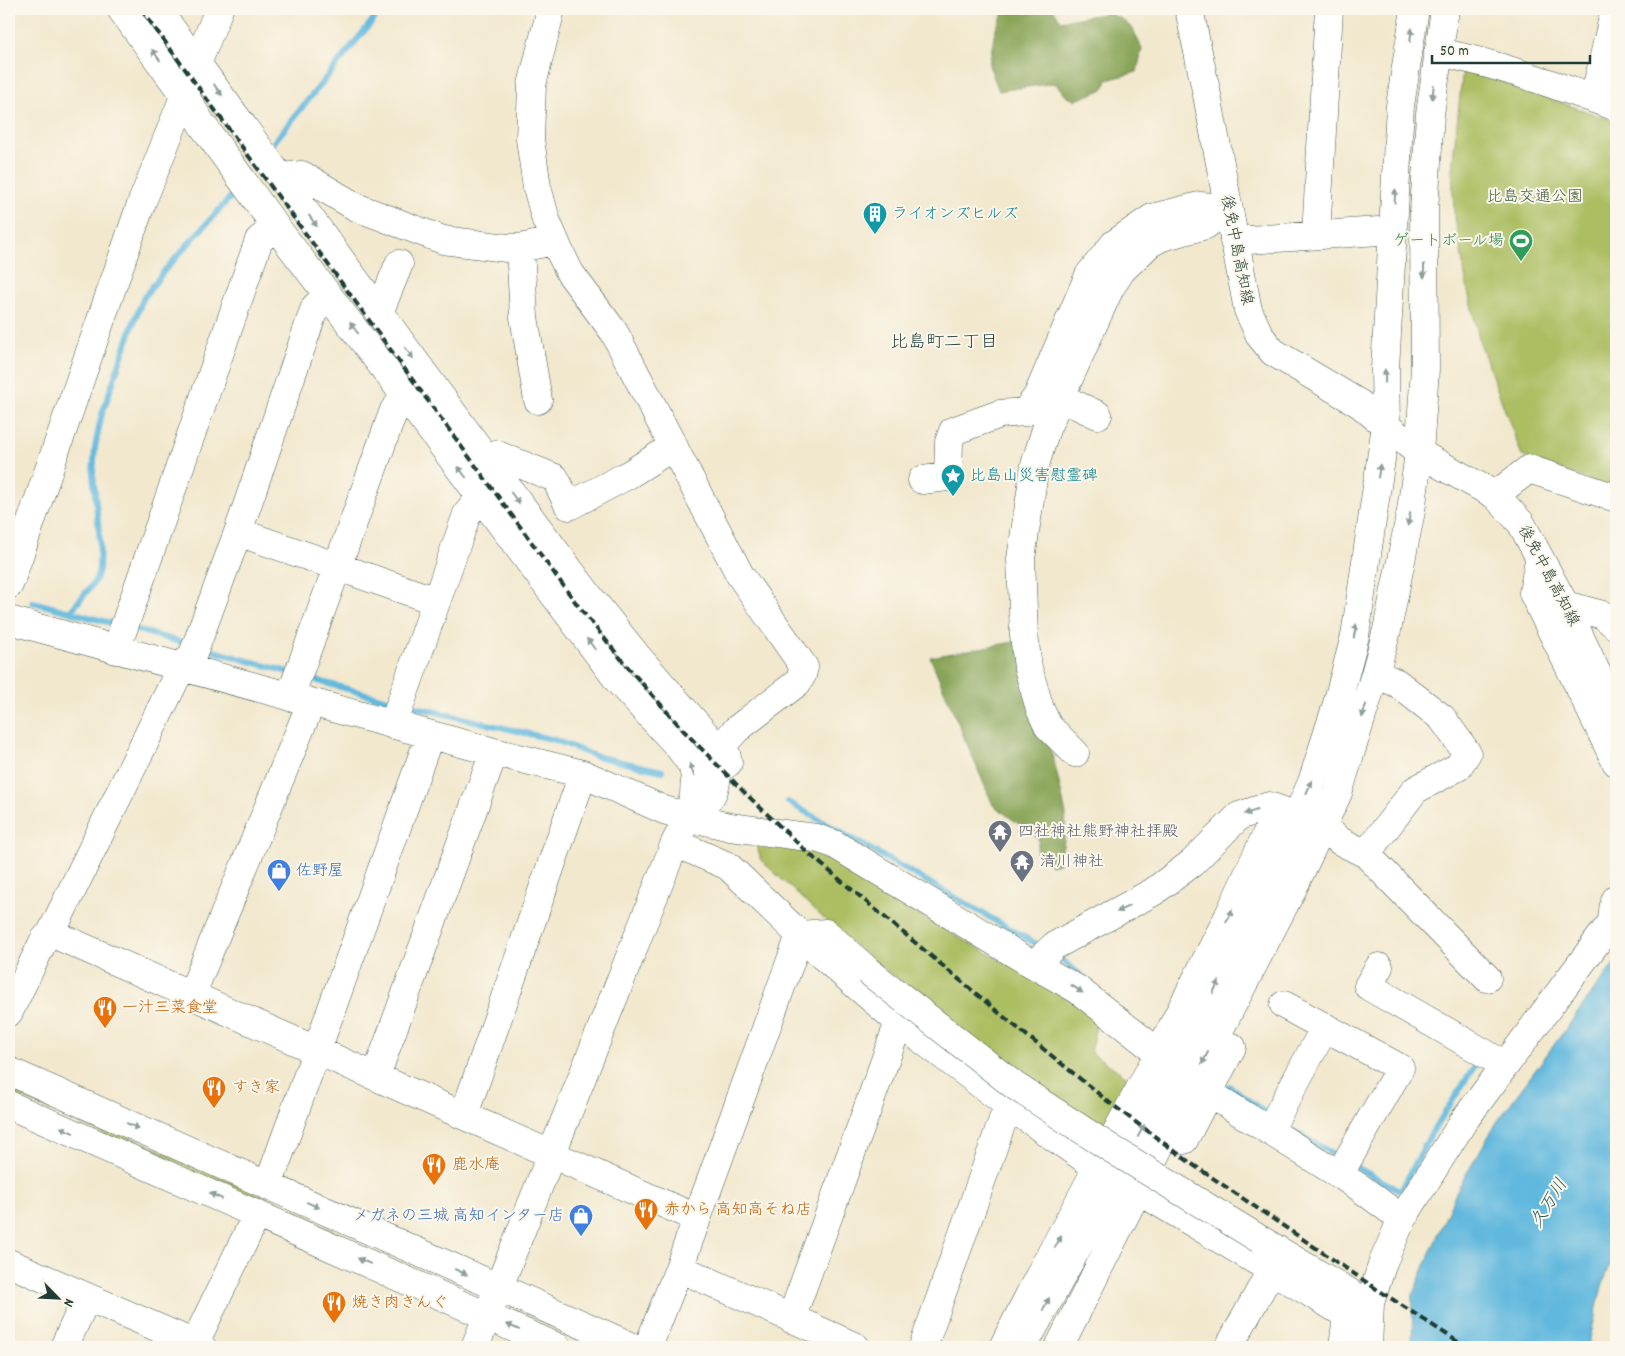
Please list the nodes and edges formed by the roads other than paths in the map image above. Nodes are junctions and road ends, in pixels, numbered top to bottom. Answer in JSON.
{"nodes":[{"id":1,"x":121,"y":9,"type":"edge"},
{"id":2,"x":157,"y":9,"type":"edge"},
{"id":3,"x":219,"y":9,"type":"edge"},
{"id":4,"x":551,"y":9,"type":"edge"},
{"id":5,"x":1189,"y":9,"type":"edge"},
{"id":6,"x":1329,"y":9,"type":"edge"},
{"id":7,"x":1414,"y":9,"type":"edge"},
{"id":8,"x":1445,"y":9,"type":"edge"},
{"id":9,"x":1616,"y":9,"type":"edge"},
{"id":10,"x":1438,"y":52,"type":"junction"},
{"id":11,"x":198,"y":64,"type":"junction"},
{"id":12,"x":184,"y":95,"type":"junction"},
{"id":13,"x":1605,"y":103,"type":"edge"},
{"id":14,"x":281,"y":177,"type":"junction"},
{"id":15,"x":1228,"y":208,"type":"junction"},
{"id":16,"x":276,"y":226,"type":"junction"},
{"id":17,"x":1393,"y":230,"type":"junction"},
{"id":18,"x":1316,"y":235,"type":"junction"},
{"id":19,"x":554,"y":241,"type":"junction"},
{"id":20,"x":1234,"y":241,"type":"junction"},
{"id":21,"x":520,"y":248,"type":"junction"},
{"id":22,"x":398,"y":264,"type":"dead end"},
{"id":23,"x":328,"y":295,"type":"junction"},
{"id":24,"x":379,"y":313,"type":"junction"},
{"id":25,"x":406,"y":397,"type":"junction"},
{"id":26,"x":1061,"y":398,"type":"junction"},
{"id":27,"x":538,"y":400,"type":"dead end"},
{"id":28,"x":1098,"y":416,"type":"dead end"},
{"id":29,"x":1386,"y":425,"type":"junction"},
{"id":30,"x":674,"y":446,"type":"junction"},
{"id":31,"x":1419,"y":453,"type":"junction"},
{"id":32,"x":493,"y":468,"type":"junction"},
{"id":33,"x":922,"y":480,"type":"dead end"},
{"id":34,"x":1495,"y":495,"type":"junction"},
{"id":35,"x":480,"y":496,"type":"junction"},
{"id":36,"x":1616,"y":498,"type":"edge"},
{"id":37,"x":238,"y":532,"type":"junction"},
{"id":38,"x":1540,"y":560,"type":"junction"},
{"id":39,"x":337,"y":566,"type":"junction"},
{"id":40,"x":9,"y":584,"type":"edge"},
{"id":41,"x":436,"y":601,"type":"junction"},
{"id":42,"x":1565,"y":605,"type":"junction"},
{"id":43,"x":9,"y":620,"type":"edge"},
{"id":44,"x":1616,"y":626,"type":"edge"},
{"id":45,"x":121,"y":633,"type":"junction"},
{"id":46,"x":191,"y":653,"type":"junction"},
{"id":47,"x":1375,"y":674,"type":"junction"},
{"id":48,"x":299,"y":687,"type":"junction"},
{"id":49,"x":399,"y":709,"type":"junction"},
{"id":50,"x":1616,"y":714,"type":"edge"},
{"id":51,"x":430,"y":735,"type":"junction"},
{"id":52,"x":494,"y":752,"type":"junction"},
{"id":53,"x":1075,"y":753,"type":"dead end"},
{"id":54,"x":1616,"y":762,"type":"edge"},
{"id":55,"x":716,"y":771,"type":"junction"},
{"id":56,"x":583,"y":774,"type":"junction"},
{"id":57,"x":1297,"y":816,"type":"junction"},
{"id":58,"x":688,"y":817,"type":"junction"},
{"id":59,"x":1322,"y":828,"type":"junction"},
{"id":60,"x":675,"y":843,"type":"junction"},
{"id":61,"x":1366,"y":854,"type":"junction"},
{"id":62,"x":1616,"y":899,"type":"edge"},
{"id":63,"x":51,"y":933,"type":"junction"},
{"id":64,"x":800,"y":935,"type":"junction"},
{"id":65,"x":1035,"y":964,"type":"junction"},
{"id":66,"x":1379,"y":967,"type":"dead end"},
{"id":67,"x":1487,"y":978,"type":"dead end"},
{"id":68,"x":191,"y":996,"type":"junction"},
{"id":69,"x":1284,"y":1005,"type":"dead end"},
{"id":70,"x":9,"y":1012,"type":"edge"},
{"id":71,"x":899,"y":1022,"type":"junction"},
{"id":72,"x":1325,"y":1027,"type":"junction"},
{"id":73,"x":316,"y":1052,"type":"junction"},
{"id":74,"x":1159,"y":1052,"type":"junction"},
{"id":75,"x":1506,"y":1065,"type":"junction"},
{"id":76,"x":9,"y":1072,"type":"edge"},
{"id":77,"x":376,"y":1076,"type":"junction"},
{"id":78,"x":1209,"y":1093,"type":"junction"},
{"id":79,"x":9,"y":1105,"type":"edge"},
{"id":80,"x":1008,"y":1105,"type":"junction"},
{"id":81,"x":464,"y":1115,"type":"junction"},
{"id":82,"x":1269,"y":1131,"type":"junction"},
{"id":83,"x":551,"y":1154,"type":"junction"},
{"id":84,"x":1098,"y":1168,"type":"junction"},
{"id":85,"x":1339,"y":1175,"type":"junction"},
{"id":86,"x":268,"y":1186,"type":"junction"},
{"id":87,"x":1153,"y":1198,"type":"junction"},
{"id":88,"x":257,"y":1214,"type":"junction"},
{"id":89,"x":696,"y":1218,"type":"junction"},
{"id":90,"x":1402,"y":1219,"type":"junction"},
{"id":91,"x":9,"y":1263,"type":"edge"},
{"id":92,"x":678,"y":1268,"type":"junction"},
{"id":93,"x":1272,"y":1269,"type":"junction"},
{"id":94,"x":498,"y":1288,"type":"junction"},
{"id":95,"x":88,"y":1297,"type":"junction"},
{"id":96,"x":1347,"y":1315,"type":"junction"},
{"id":97,"x":487,"y":1316,"type":"junction"},
{"id":98,"x":792,"y":1319,"type":"junction"},
{"id":99,"x":197,"y":1346,"type":"edge"},
{"id":100,"x":64,"y":1347,"type":"edge"},
{"id":101,"x":475,"y":1347,"type":"edge"},
{"id":102,"x":557,"y":1347,"type":"edge"},
{"id":103,"x":633,"y":1347,"type":"edge"},
{"id":104,"x":648,"y":1347,"type":"edge"},
{"id":105,"x":856,"y":1347,"type":"edge"},
{"id":106,"x":923,"y":1347,"type":"edge"},
{"id":107,"x":1003,"y":1347,"type":"edge"},
{"id":108,"x":1023,"y":1347,"type":"edge"},
{"id":109,"x":1059,"y":1347,"type":"edge"},
{"id":110,"x":1078,"y":1347,"type":"edge"},
{"id":111,"x":1229,"y":1347,"type":"edge"},
{"id":112,"x":1343,"y":1347,"type":"edge"},
{"id":113,"x":1368,"y":1347,"type":"edge"}],
"edges":[{"from":12,"to":1,"type":"street","one_way":true},
{"from":2,"to":11,"type":"street"},
{"from":3,"to":11,"type":"street"},
{"from":4,"to":19,"type":"street"},
{"from":5,"to":15,"type":"street","name":"後免中島高知線"},
{"from":6,"to":18,"type":"street"},
{"from":17,"to":7,"type":"street","one_way":true},
{"from":8,"to":10,"type":"street"},
{"from":9,"to":13,"type":"street"},
{"from":10,"to":13,"type":"street"},
{"from":10,"to":31,"type":"street","one_way":true},
{"from":11,"to":12,"type":"street"},
{"from":11,"to":14,"type":"street","one_way":true},
{"from":12,"to":16,"type":"street"},
{"from":12,"to":40,"type":"street"},
{"from":14,"to":21,"type":"street"},
{"from":14,"to":24,"type":"street","one_way":true},
{"from":15,"to":20,"type":"street","name":"後免中島高知線"},
{"from":15,"to":26,"type":"street"},
{"from":15,"to":33,"type":"street"},
{"from":16,"to":23,"type":"street"},
{"from":16,"to":45,"type":"street"},
{"from":17,"to":18,"type":"street"},
{"from":29,"to":17,"type":"street","one_way":true},
{"from":18,"to":20,"type":"street"},
{"from":19,"to":21,"type":"street"},
{"from":19,"to":30,"type":"street"},
{"from":20,"to":29,"type":"street","name":"後免中島高知線"},
{"from":21,"to":27,"type":"street"},
{"from":22,"to":24,"type":"street"},
{"from":25,"to":23,"type":"street","one_way":true},
{"from":23,"to":37,"type":"street"},
{"from":24,"to":32,"type":"street","one_way":true},
{"from":35,"to":25,"type":"street","one_way":true},
{"from":25,"to":39,"type":"street"},
{"from":26,"to":28,"type":"street"},
{"from":26,"to":53,"type":"street"},
{"from":29,"to":31,"type":"street","name":"後免中島高知線"},
{"from":57,"to":29,"type":"street","one_way":true},
{"from":30,"to":32,"type":"street"},
{"from":30,"to":55,"type":"street"},
{"from":31,"to":34,"type":"street","name":"後免中島高知線"},
{"from":31,"to":47,"type":"street","one_way":true},
{"from":32,"to":35,"type":"street"},
{"from":32,"to":55,"type":"street","one_way":true},
{"from":34,"to":36,"type":"street"},
{"from":34,"to":38,"type":"street","name":"後免中島高知線"},
{"from":35,"to":41,"type":"street"},
{"from":58,"to":35,"type":"street","one_way":true},
{"from":37,"to":39,"type":"street"},
{"from":37,"to":46,"type":"street"},
{"from":38,"to":42,"type":"street","name":"後免中島高知線"},
{"from":38,"to":54,"type":"street"},
{"from":39,"to":41,"type":"street"},
{"from":39,"to":48,"type":"street"},
{"from":41,"to":49,"type":"street"},
{"from":42,"to":44,"type":"street"},
{"from":42,"to":50,"type":"street","name":"後免中島高知線"},
{"from":43,"to":45,"type":"street"},
{"from":45,"to":46,"type":"street"},
{"from":46,"to":48,"type":"street"},
{"from":46,"to":63,"type":"street"},
{"from":47,"to":59,"type":"street","one_way":true},
{"from":47,"to":61,"type":"street"},
{"from":48,"to":49,"type":"street"},
{"from":48,"to":68,"type":"street"},
{"from":49,"to":51,"type":"street"},
{"from":51,"to":52,"type":"street"},
{"from":51,"to":73,"type":"street"},
{"from":52,"to":56,"type":"street"},
{"from":52,"to":77,"type":"street"},
{"from":55,"to":58,"type":"street"},
{"from":56,"to":58,"type":"street"},
{"from":56,"to":81,"type":"street"},
{"from":57,"to":59,"type":"street"},
{"from":57,"to":65,"type":"street","one_way":true},
{"from":74,"to":57,"type":"street","one_way":true},
{"from":108,"to":57,"type":"street","one_way":true},
{"from":58,"to":60,"type":"street"},
{"from":58,"to":65,"type":"street"},
{"from":59,"to":61,"type":"street"},
{"from":59,"to":78,"type":"street"},
{"from":59,"to":109,"type":"street","one_way":true},
{"from":60,"to":64,"type":"street"},
{"from":60,"to":83,"type":"street"},
{"from":61,"to":67,"type":"street"},
{"from":62,"to":75,"type":"street"},
{"from":63,"to":68,"type":"street"},
{"from":63,"to":70,"type":"street"},
{"from":64,"to":71,"type":"street"},
{"from":64,"to":89,"type":"street"},
{"from":64,"to":96,"type":"street","bridge":true},
{"from":65,"to":74,"type":"street","one_way":true},
{"from":66,"to":75,"type":"street"},
{"from":68,"to":73,"type":"street"},
{"from":69,"to":72,"type":"street"},
{"from":71,"to":80,"type":"street"},
{"from":71,"to":98,"type":"street"},
{"from":72,"to":82,"type":"street"},
{"from":72,"to":85,"type":"street"},
{"from":73,"to":77,"type":"street"},
{"from":73,"to":86,"type":"street"},
{"from":74,"to":84,"type":"street"},
{"from":75,"to":90,"type":"street"},
{"from":76,"to":86,"type":"street","one_way":true},
{"from":77,"to":81,"type":"street"},
{"from":78,"to":82,"type":"street"},
{"from":78,"to":87,"type":"street"},
{"from":88,"to":79,"type":"street","one_way":true},
{"from":80,"to":84,"type":"street"},
{"from":80,"to":106,"type":"street"},
{"from":81,"to":83,"type":"street"},
{"from":82,"to":85,"type":"street"},
{"from":83,"to":89,"type":"street"},
{"from":83,"to":94,"type":"street"},
{"from":107,"to":84,"type":"street","one_way":true},
{"from":85,"to":90,"type":"street"},
{"from":86,"to":94,"type":"street","one_way":true},
{"from":87,"to":93,"type":"street"},
{"from":87,"to":110,"type":"street"},
{"from":97,"to":88,"type":"street","one_way":true},
{"from":88,"to":99,"type":"street"},
{"from":89,"to":92,"type":"street"},
{"from":90,"to":113,"type":"street"},
{"from":91,"to":95,"type":"street"},
{"from":92,"to":98,"type":"street"},
{"from":92,"to":104,"type":"street"},
{"from":93,"to":96,"type":"street"},
{"from":93,"to":111,"type":"street"},
{"from":94,"to":97,"type":"street"},
{"from":94,"to":103,"type":"street"},
{"from":95,"to":99,"type":"street"},
{"from":95,"to":100,"type":"street"},
{"from":96,"to":112,"type":"street"},
{"from":97,"to":101,"type":"street"},
{"from":102,"to":97,"type":"street","one_way":true},
{"from":98,"to":105,"type":"street"}]}
